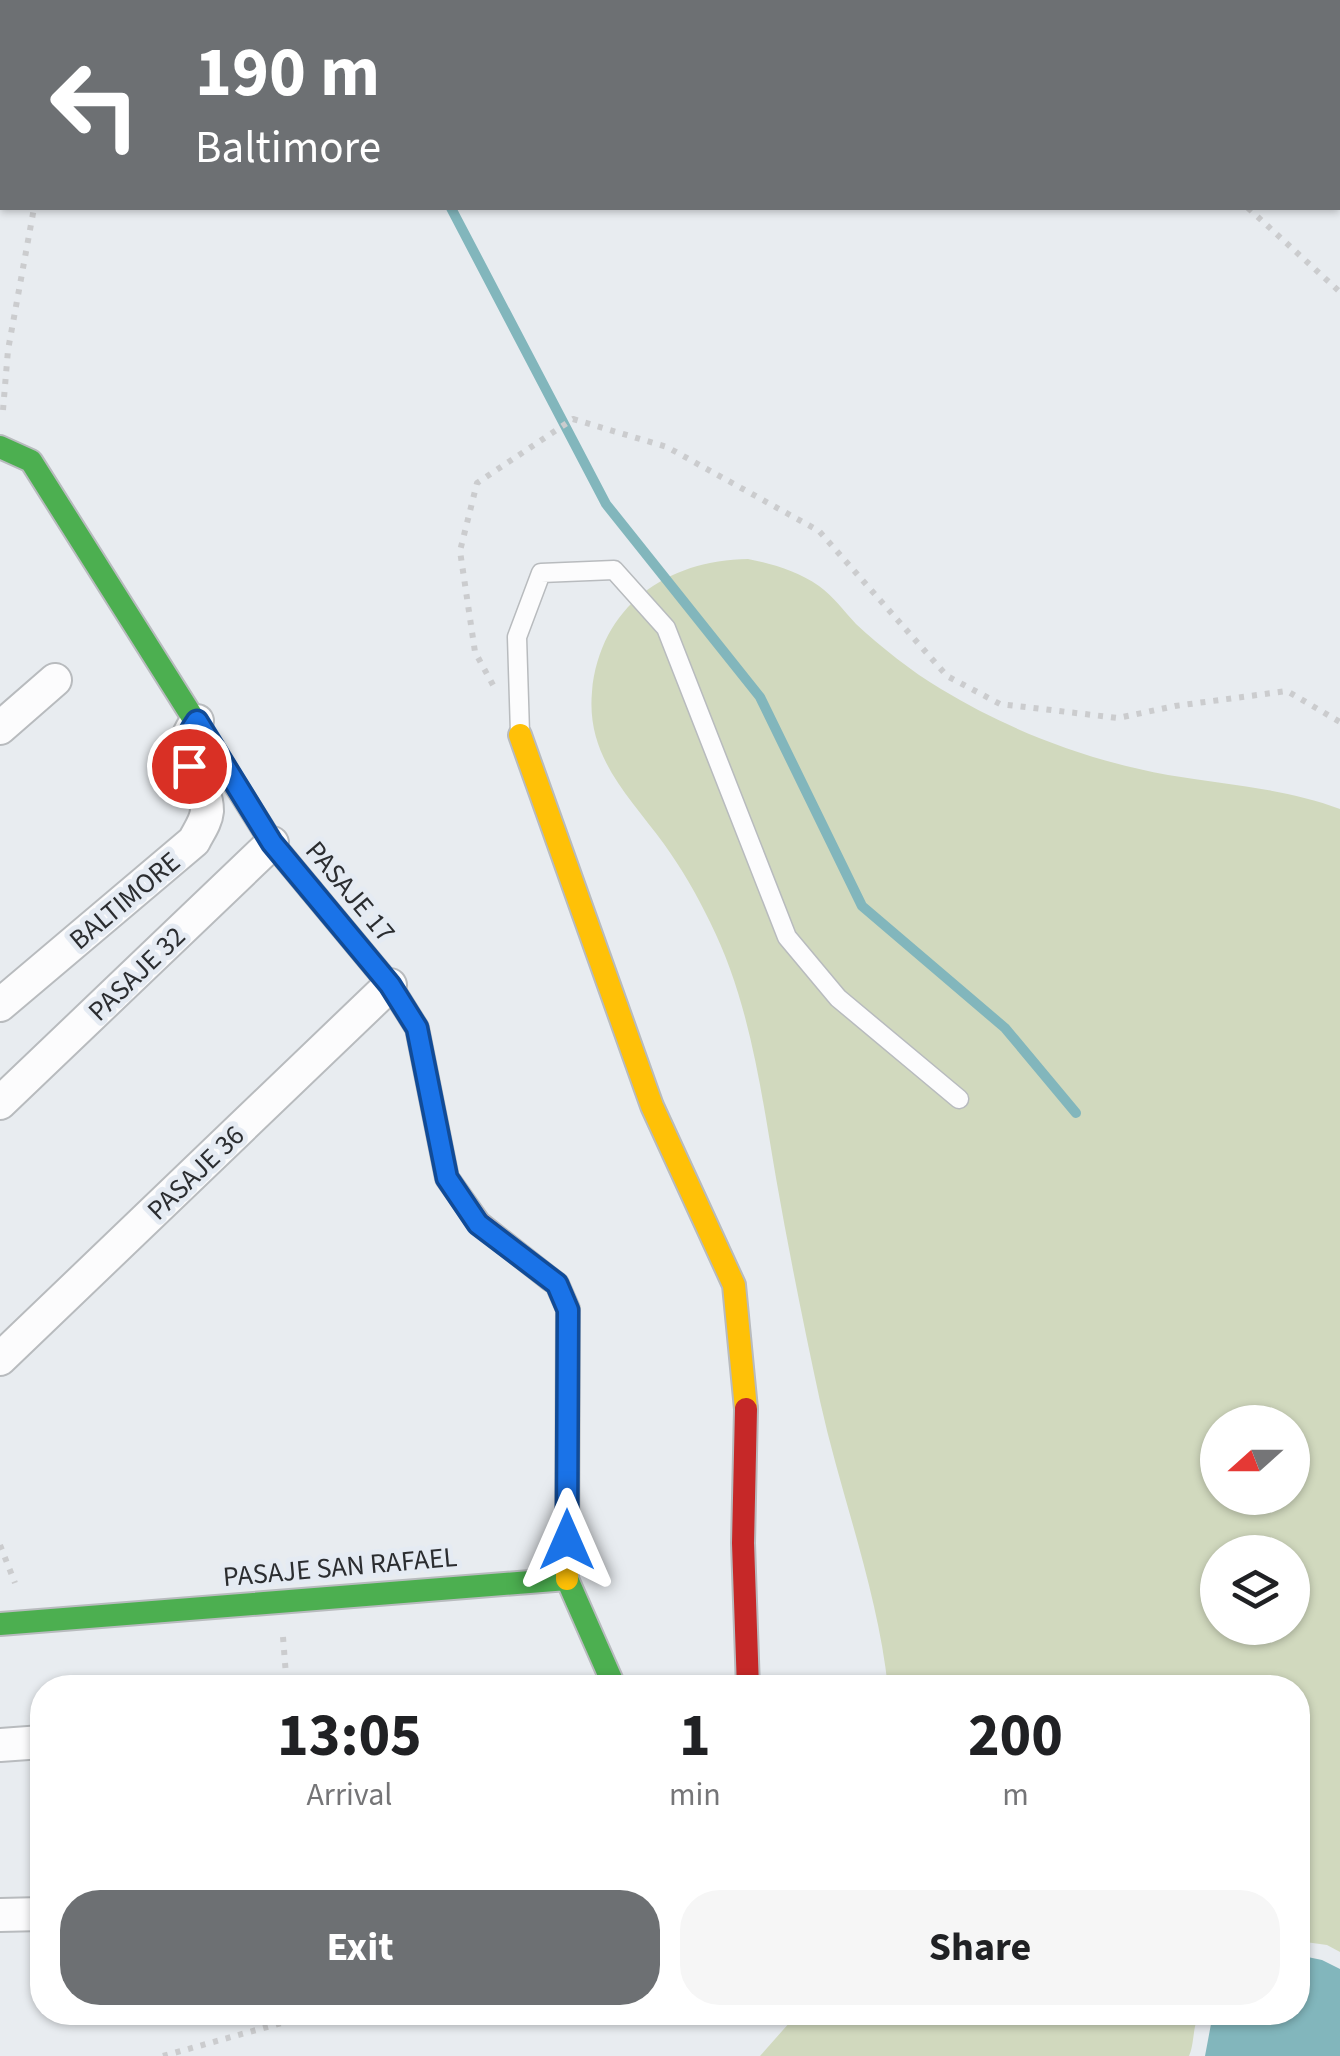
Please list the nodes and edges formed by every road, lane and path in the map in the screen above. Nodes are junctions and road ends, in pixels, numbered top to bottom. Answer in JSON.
{"nodes":[{"id":1,"x":34,"y":210,"type":"edge"},
{"id":2,"x":1250,"y":210,"type":"edge"},
{"id":3,"x":1340,"y":292,"type":"edge"},
{"id":4,"x":0,"y":446,"type":"edge"},
{"id":5,"x":55,"y":680,"type":"dead end"},
{"id":6,"x":197,"y":721,"type":"junction"},
{"id":7,"x":1340,"y":722,"type":"edge"},
{"id":8,"x":0,"y":728,"type":"edge"},
{"id":9,"x":520,"y":734,"type":"junction"},
{"id":10,"x":272,"y":843,"type":"junction"},
{"id":11,"x":390,"y":985,"type":"junction"},
{"id":12,"x":0,"y":1005,"type":"edge"},
{"id":13,"x":959,"y":1099,"type":"dead end"},
{"id":14,"x":0,"y":1103,"type":"edge"},
{"id":15,"x":0,"y":1360,"type":"edge"},
{"id":16,"x":567,"y":1578,"type":"junction"},
{"id":17,"x":0,"y":1624,"type":"edge"},
{"id":18,"x":609,"y":1675,"type":"edge"},
{"id":19,"x":748,"y":1675,"type":"edge"},
{"id":20,"x":30,"y":1743,"type":"edge"},
{"id":21,"x":0,"y":1745,"type":"edge"},
{"id":22,"x":30,"y":1914,"type":"edge"},
{"id":23,"x":0,"y":1915,"type":"edge"},
{"id":24,"x":277,"y":2025,"type":"edge"},
{"id":25,"x":163,"y":2056,"type":"edge"}],
"edges":[{"from":1,"to":4,"type":"path"},
{"from":2,"to":3,"type":"path"},
{"from":4,"to":6,"type":"street","name":"PASAJE 17"},
{"from":5,"to":8,"type":"street"},
{"from":6,"to":10,"type":"street","name":"PASAJE 17"},
{"from":6,"to":12,"type":"street","name":"BALTIMORE"},
{"from":7,"to":9,"type":"path"},
{"from":9,"to":13,"type":"lane"},
{"from":9,"to":19,"type":"street"},
{"from":10,"to":11,"type":"street","name":"PASAJE 17"},
{"from":10,"to":14,"type":"street","name":"PASAJE 32"},
{"from":11,"to":15,"type":"street","name":"PASAJE 36"},
{"from":11,"to":16,"type":"street","name":"PASAJE 17"},
{"from":16,"to":17,"type":"street","name":"PASAJE SAN RAFAEL"},
{"from":16,"to":18,"type":"street"},
{"from":20,"to":21,"type":"street"},
{"from":22,"to":23,"type":"street"},
{"from":24,"to":25,"type":"path"}]}
